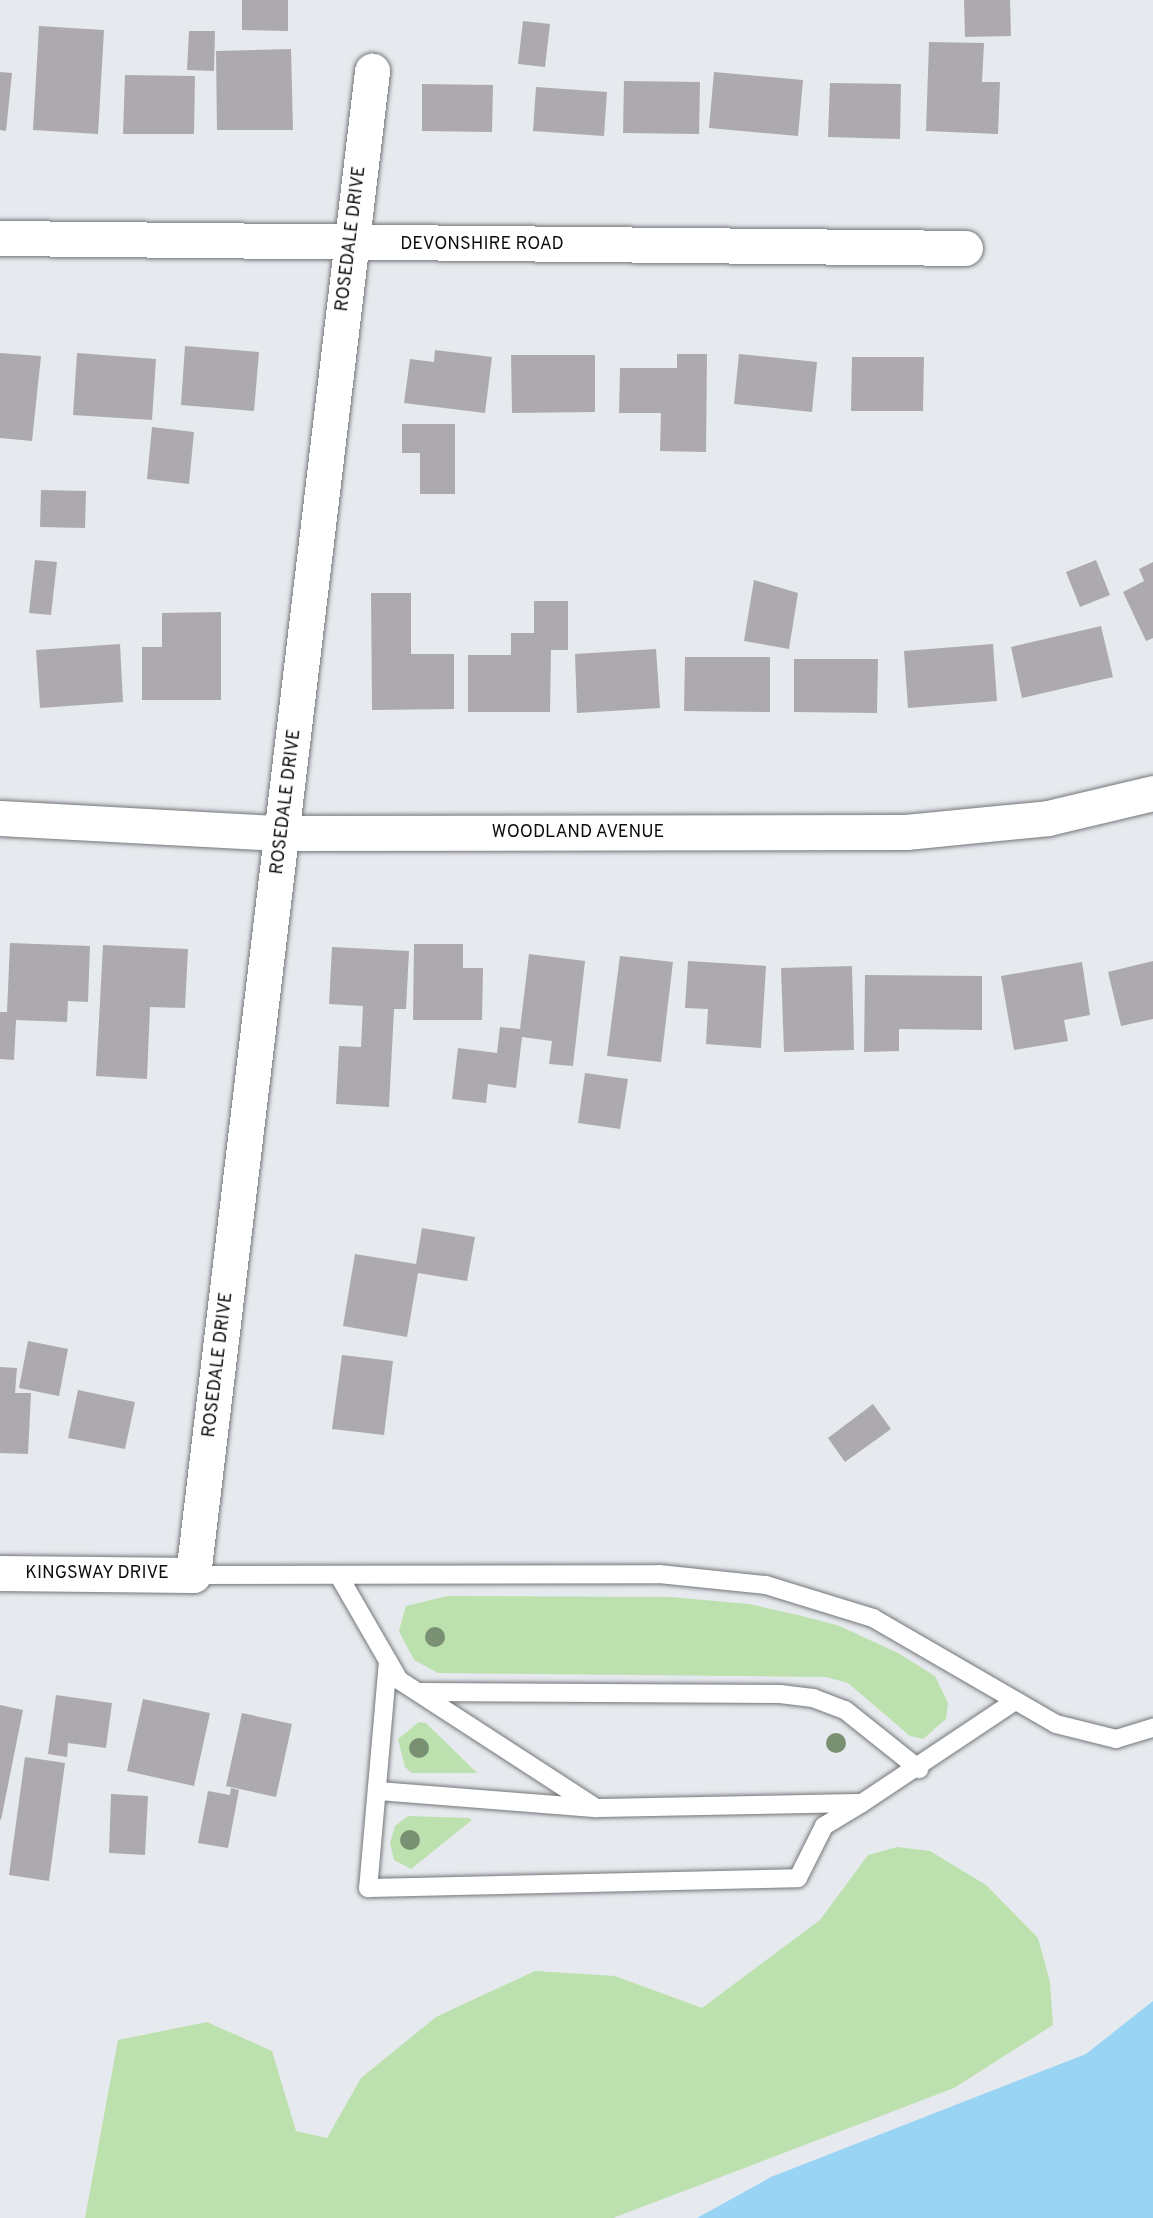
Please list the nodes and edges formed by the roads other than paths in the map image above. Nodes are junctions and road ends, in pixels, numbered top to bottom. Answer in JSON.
{"nodes":[{"id":1,"x":372,"y":71,"type":"dead end"},
{"id":2,"x":0,"y":238,"type":"edge"},
{"id":3,"x":351,"y":244,"type":"junction"},
{"id":4,"x":965,"y":248,"type":"dead end"},
{"id":5,"x":1153,"y":793,"type":"edge"},
{"id":6,"x":0,"y":818,"type":"edge"},
{"id":7,"x":280,"y":833,"type":"junction"},
{"id":8,"x":0,"y":1573,"type":"edge"},
{"id":9,"x":193,"y":1575,"type":"junction"},
{"id":10,"x":339,"y":1576,"type":"junction"},
{"id":11,"x":388,"y":1661,"type":"junction"},
{"id":12,"x":418,"y":1692,"type":"junction"},
{"id":13,"x":1014,"y":1701,"type":"junction"},
{"id":14,"x":1151,"y":1737,"type":"edge"},
{"id":15,"x":919,"y":1769,"type":"junction"},
{"id":16,"x":378,"y":1791,"type":"junction"},
{"id":17,"x":862,"y":1803,"type":"junction"},
{"id":18,"x":596,"y":1808,"type":"junction"}],
"edges":[{"from":1,"to":3,"type":"street","name":"ROSEDALE DRIVE"},
{"from":2,"to":3,"type":"street","name":"DEVONSHIRE ROAD"},
{"from":3,"to":4,"type":"street","name":"DEVONSHIRE ROAD"},
{"from":3,"to":7,"type":"street","name":"ROSEDALE DRIVE"},
{"from":5,"to":7,"type":"street","name":"WOODLAND AVENUE"},
{"from":6,"to":7,"type":"street","name":"WOODLAND AVENUE"},
{"from":7,"to":9,"type":"street","name":"ROSEDALE DRIVE"},
{"from":8,"to":9,"type":"street","name":"KINGSWAY DRIVE"},
{"from":9,"to":10,"type":"lane"},
{"from":10,"to":11,"type":"lane"},
{"from":10,"to":13,"type":"lane"},
{"from":11,"to":12,"type":"lane"},
{"from":11,"to":16,"type":"lane"},
{"from":12,"to":15,"type":"lane"},
{"from":12,"to":18,"type":"lane"},
{"from":13,"to":14,"type":"lane"},
{"from":13,"to":15,"type":"lane"},
{"from":15,"to":17,"type":"lane"},
{"from":16,"to":17,"type":"lane"},
{"from":16,"to":18,"type":"lane"},
{"from":17,"to":18,"type":"lane"}]}
